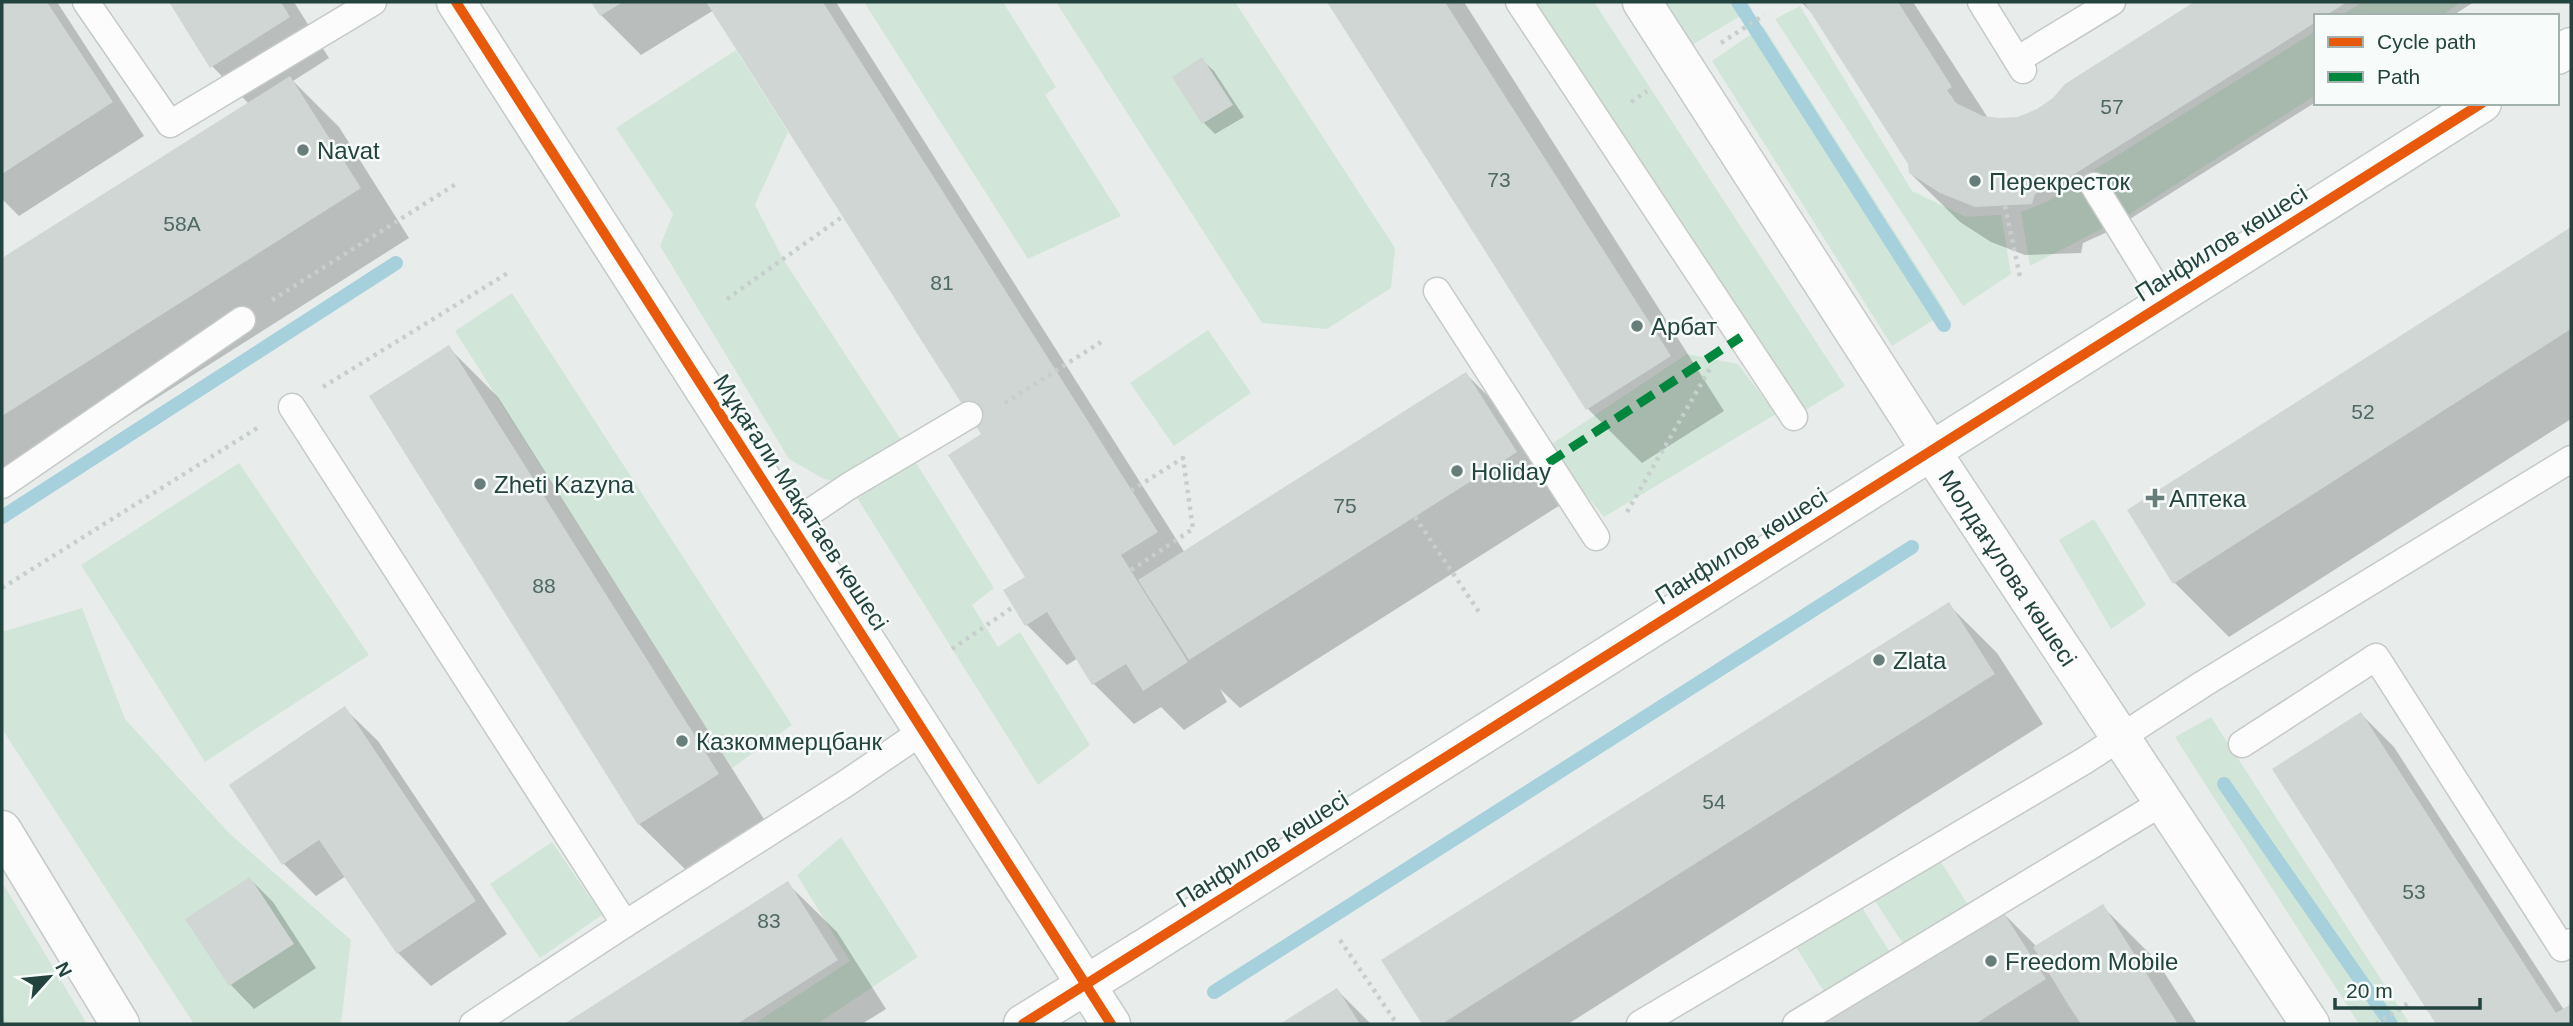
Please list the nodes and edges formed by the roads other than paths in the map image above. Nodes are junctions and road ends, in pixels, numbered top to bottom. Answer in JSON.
{"nodes":[{"id":1,"x":86,"y":2,"type":"edge"},
{"id":2,"x":373,"y":2,"type":"edge"},
{"id":3,"x":456,"y":2,"type":"edge"},
{"id":4,"x":1519,"y":2,"type":"edge"},
{"id":5,"x":1642,"y":2,"type":"edge"},
{"id":6,"x":1981,"y":2,"type":"edge"},
{"id":7,"x":2112,"y":2,"type":"edge"},
{"id":8,"x":2479,"y":105,"type":"edge"},
{"id":9,"x":2094,"y":186,"type":"dead end"},
{"id":10,"x":1437,"y":291,"type":"dead end"},
{"id":11,"x":2166,"y":303,"type":"junction"},
{"id":12,"x":242,"y":320,"type":"road end"},
{"id":13,"x":292,"y":407,"type":"road end"},
{"id":14,"x":969,"y":415,"type":"dead end"},
{"id":15,"x":1794,"y":417,"type":"dead end"},
{"id":16,"x":1931,"y":451,"type":"junction"},
{"id":17,"x":2571,"y":459,"type":"edge"},
{"id":18,"x":2,"y":485,"type":"edge"},
{"id":19,"x":791,"y":525,"type":"junction"},
{"id":20,"x":1596,"y":537,"type":"dead end"},
{"id":21,"x":923,"y":731,"type":"junction"},
{"id":22,"x":2120,"y":737,"type":"junction"},
{"id":23,"x":2242,"y":744,"type":"dead end"},
{"id":24,"x":2163,"y":802,"type":"junction"},
{"id":25,"x":2,"y":830,"type":"edge"},
{"id":26,"x":625,"y":924,"type":"junction"},
{"id":27,"x":2571,"y":942,"type":"edge"},
{"id":28,"x":1085,"y":985,"type":"junction"},
{"id":29,"x":1670,"y":1017,"type":"edge"},
{"id":30,"x":120,"y":1024,"type":"edge"},
{"id":31,"x":473,"y":1024,"type":"edge"},
{"id":32,"x":1023,"y":1024,"type":"edge"},
{"id":33,"x":1111,"y":1024,"type":"edge"},
{"id":34,"x":1640,"y":1024,"type":"edge"},
{"id":35,"x":1796,"y":1024,"type":"edge"},
{"id":36,"x":2309,"y":1024,"type":"edge"}],
"edges":[{"from":1,"to":2,"type":"lane"},
{"from":3,"to":19,"type":"street","name":"Мұқағали Мақатаев көшесі"},
{"from":4,"to":15,"type":"lane"},
{"from":5,"to":16,"type":"street","name":"Молдағұлова көшесі"},
{"from":6,"to":7,"type":"lane"},
{"from":8,"to":11,"type":"street","name":"Панфилов көшесі"},
{"from":9,"to":11,"type":"lane"},
{"from":10,"to":20,"type":"lane"},
{"from":11,"to":16,"type":"street","name":"Панфилов көшесі"},
{"from":12,"to":18,"type":"lane"},
{"from":13,"to":26,"type":"lane"},
{"from":14,"to":19,"type":"lane"},
{"from":16,"to":22,"type":"street","name":"Молдағұлова көшесі"},
{"from":16,"to":28,"type":"street","name":"Панфилов көшесі"},
{"from":17,"to":22,"type":"lane"},
{"from":19,"to":21,"type":"street","name":"Мұқағали Мақатаев көшесі"},
{"from":21,"to":26,"type":"lane"},
{"from":21,"to":28,"type":"street","name":"Мұқағали Мақатаев көшесі"},
{"from":22,"to":24,"type":"street","name":"Молдағұлова көшесі"},
{"from":22,"to":29,"type":"lane"},
{"from":23,"to":27,"type":"lane"},
{"from":24,"to":35,"type":"lane"},
{"from":24,"to":36,"type":"street","name":"Молдағұлова көшесі"},
{"from":25,"to":30,"type":"street"},
{"from":26,"to":31,"type":"lane"},
{"from":28,"to":32,"type":"street","name":"Панфилов көшесі"},
{"from":28,"to":33,"type":"street","name":"Мұқағали Мақатаев көшесі"},
{"from":29,"to":34,"type":"lane"}]}
